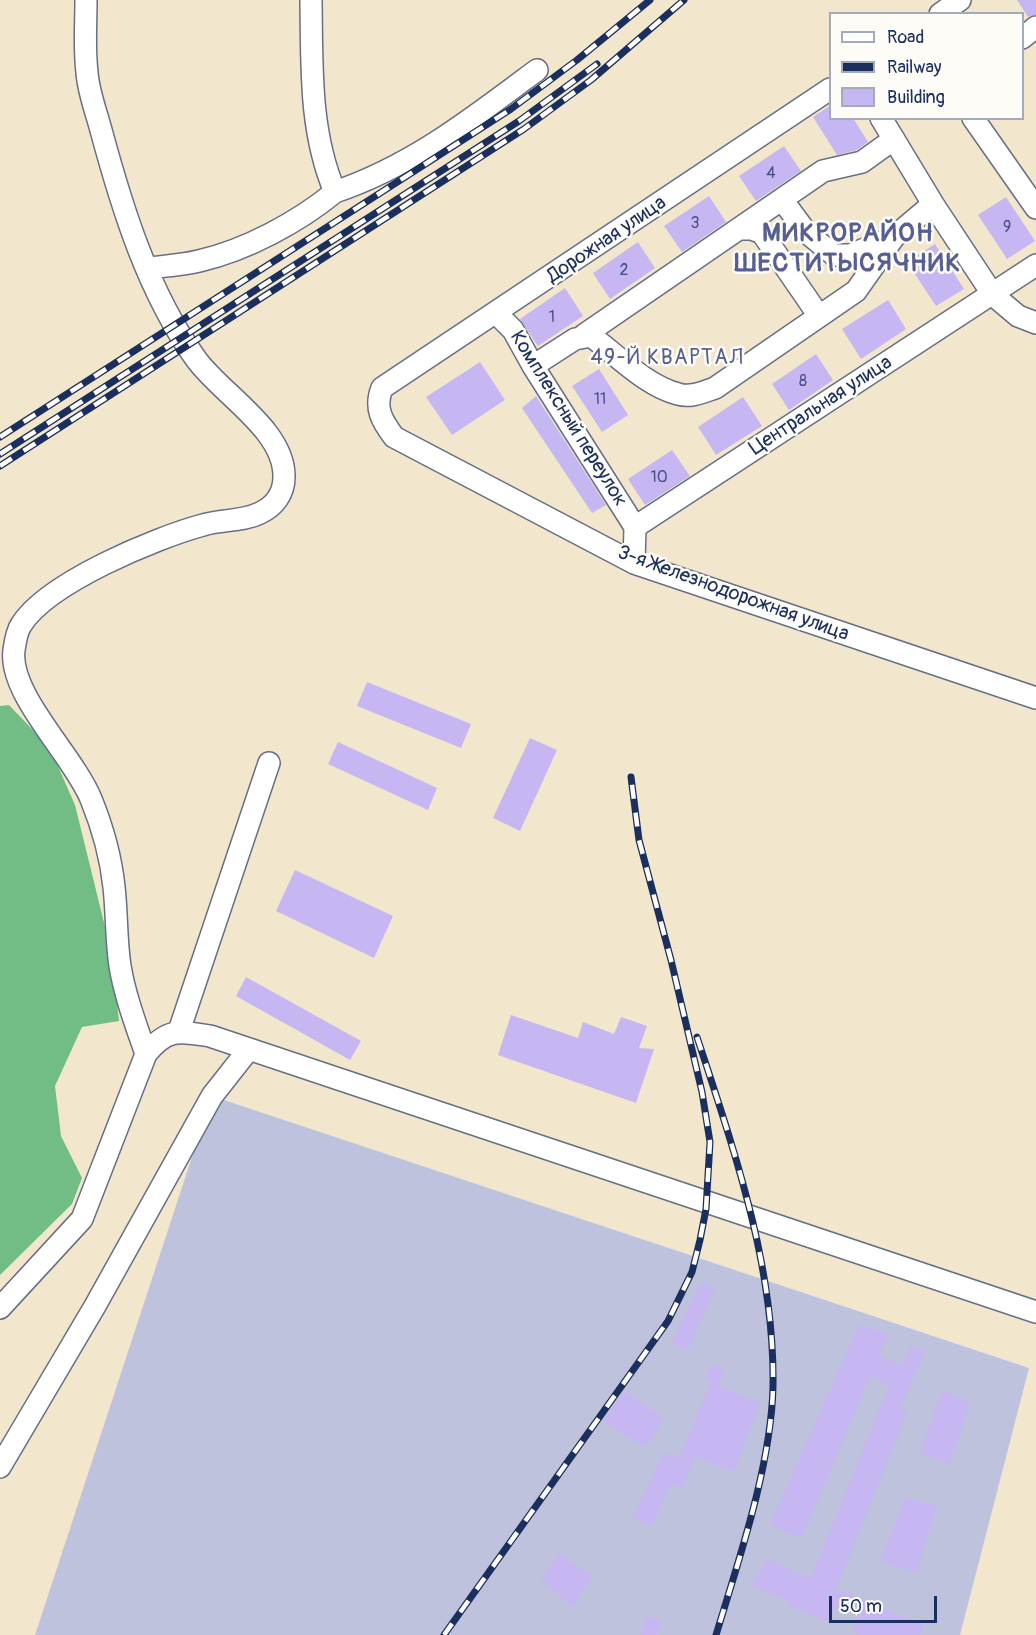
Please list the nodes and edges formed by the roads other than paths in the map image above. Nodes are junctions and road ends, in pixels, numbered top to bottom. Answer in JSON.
{"nodes":[{"id":1,"x":86,"y":0,"type":"edge"},
{"id":2,"x":311,"y":0,"type":"edge"},
{"id":3,"x":960,"y":0,"type":"edge"},
{"id":4,"x":943,"y":12,"type":"edge"},
{"id":5,"x":1036,"y":27,"type":"edge"},
{"id":6,"x":1024,"y":37,"type":"edge"},
{"id":7,"x":537,"y":70,"type":"dead end"},
{"id":8,"x":829,"y":90,"type":"edge"},
{"id":9,"x":883,"y":120,"type":"edge"},
{"id":10,"x":975,"y":120,"type":"edge"},
{"id":11,"x":894,"y":140,"type":"junction"},
{"id":12,"x":1027,"y":178,"type":"edge"},
{"id":13,"x":335,"y":192,"type":"junction"},
{"id":14,"x":783,"y":201,"type":"junction"},
{"id":15,"x":933,"y":204,"type":"junction"},
{"id":16,"x":1036,"y":208,"type":"edge"},
{"id":17,"x":740,"y":229,"type":"junction"},
{"id":18,"x":894,"y":237,"type":"junction"},
{"id":19,"x":1036,"y":265,"type":"edge"},
{"id":20,"x":148,"y":268,"type":"junction"},
{"id":21,"x":993,"y":295,"type":"junction"},
{"id":22,"x":497,"y":314,"type":"junction"},
{"id":23,"x":819,"y":316,"type":"junction"},
{"id":24,"x":1036,"y":323,"type":"edge"},
{"id":25,"x":584,"y":335,"type":"junction"},
{"id":26,"x":533,"y":366,"type":"junction"},
{"id":27,"x":382,"y":388,"type":"joint"},
{"id":28,"x":635,"y":527,"type":"junction"},
{"id":29,"x":634,"y":563,"type":"junction"},
{"id":30,"x":1036,"y":699,"type":"edge"},
{"id":31,"x":269,"y":763,"type":"dead end"},
{"id":32,"x":179,"y":1030,"type":"junction"},
{"id":33,"x":249,"y":1049,"type":"junction"},
{"id":34,"x":146,"y":1054,"type":"junction"},
{"id":35,"x":0,"y":1308,"type":"edge"},
{"id":36,"x":1036,"y":1312,"type":"edge"},
{"id":37,"x":0,"y":1467,"type":"edge"}],
"edges":[{"from":1,"to":20,"type":"street"},
{"from":2,"to":13,"type":"street"},
{"from":3,"to":4,"type":"street"},
{"from":5,"to":6,"type":"street"},
{"from":7,"to":13,"type":"street"},
{"from":8,"to":22,"type":"street","name":"Дорожная улица"},
{"from":9,"to":11,"type":"street"},
{"from":10,"to":12,"type":"street"},
{"from":11,"to":14,"type":"street"},
{"from":11,"to":15,"type":"street"},
{"from":12,"to":16,"type":"street"},
{"from":13,"to":20,"type":"street"},
{"from":14,"to":17,"type":"street"},
{"from":14,"to":18,"type":"street"},
{"from":15,"to":18,"type":"street"},
{"from":15,"to":21,"type":"street"},
{"from":17,"to":23,"type":"street"},
{"from":17,"to":25,"type":"street"},
{"from":18,"to":23,"type":"street"},
{"from":19,"to":21,"type":"street","name":"Центральная улица"},
{"from":20,"to":34,"type":"street"},
{"from":21,"to":24,"type":"street"},
{"from":21,"to":28,"type":"street","name":"Центральная улица"},
{"from":22,"to":26,"type":"street","name":"Комплексный переулок"},
{"from":22,"to":27,"type":"street","name":"Дорожная улица"},
{"from":23,"to":25,"type":"street"},
{"from":25,"to":26,"type":"street"},
{"from":26,"to":28,"type":"street","name":"Комплексный переулок"},
{"from":27,"to":29,"type":"street","name":"3-я Железнодорожная улица"},
{"from":28,"to":29,"type":"street"},
{"from":29,"to":30,"type":"street","name":"3-я Железнодорожная улица"},
{"from":31,"to":32,"type":"street"},
{"from":32,"to":33,"type":"street"},
{"from":32,"to":34,"type":"street"},
{"from":33,"to":36,"type":"street"},
{"from":33,"to":37,"type":"street"},
{"from":34,"to":35,"type":"street"}]}
